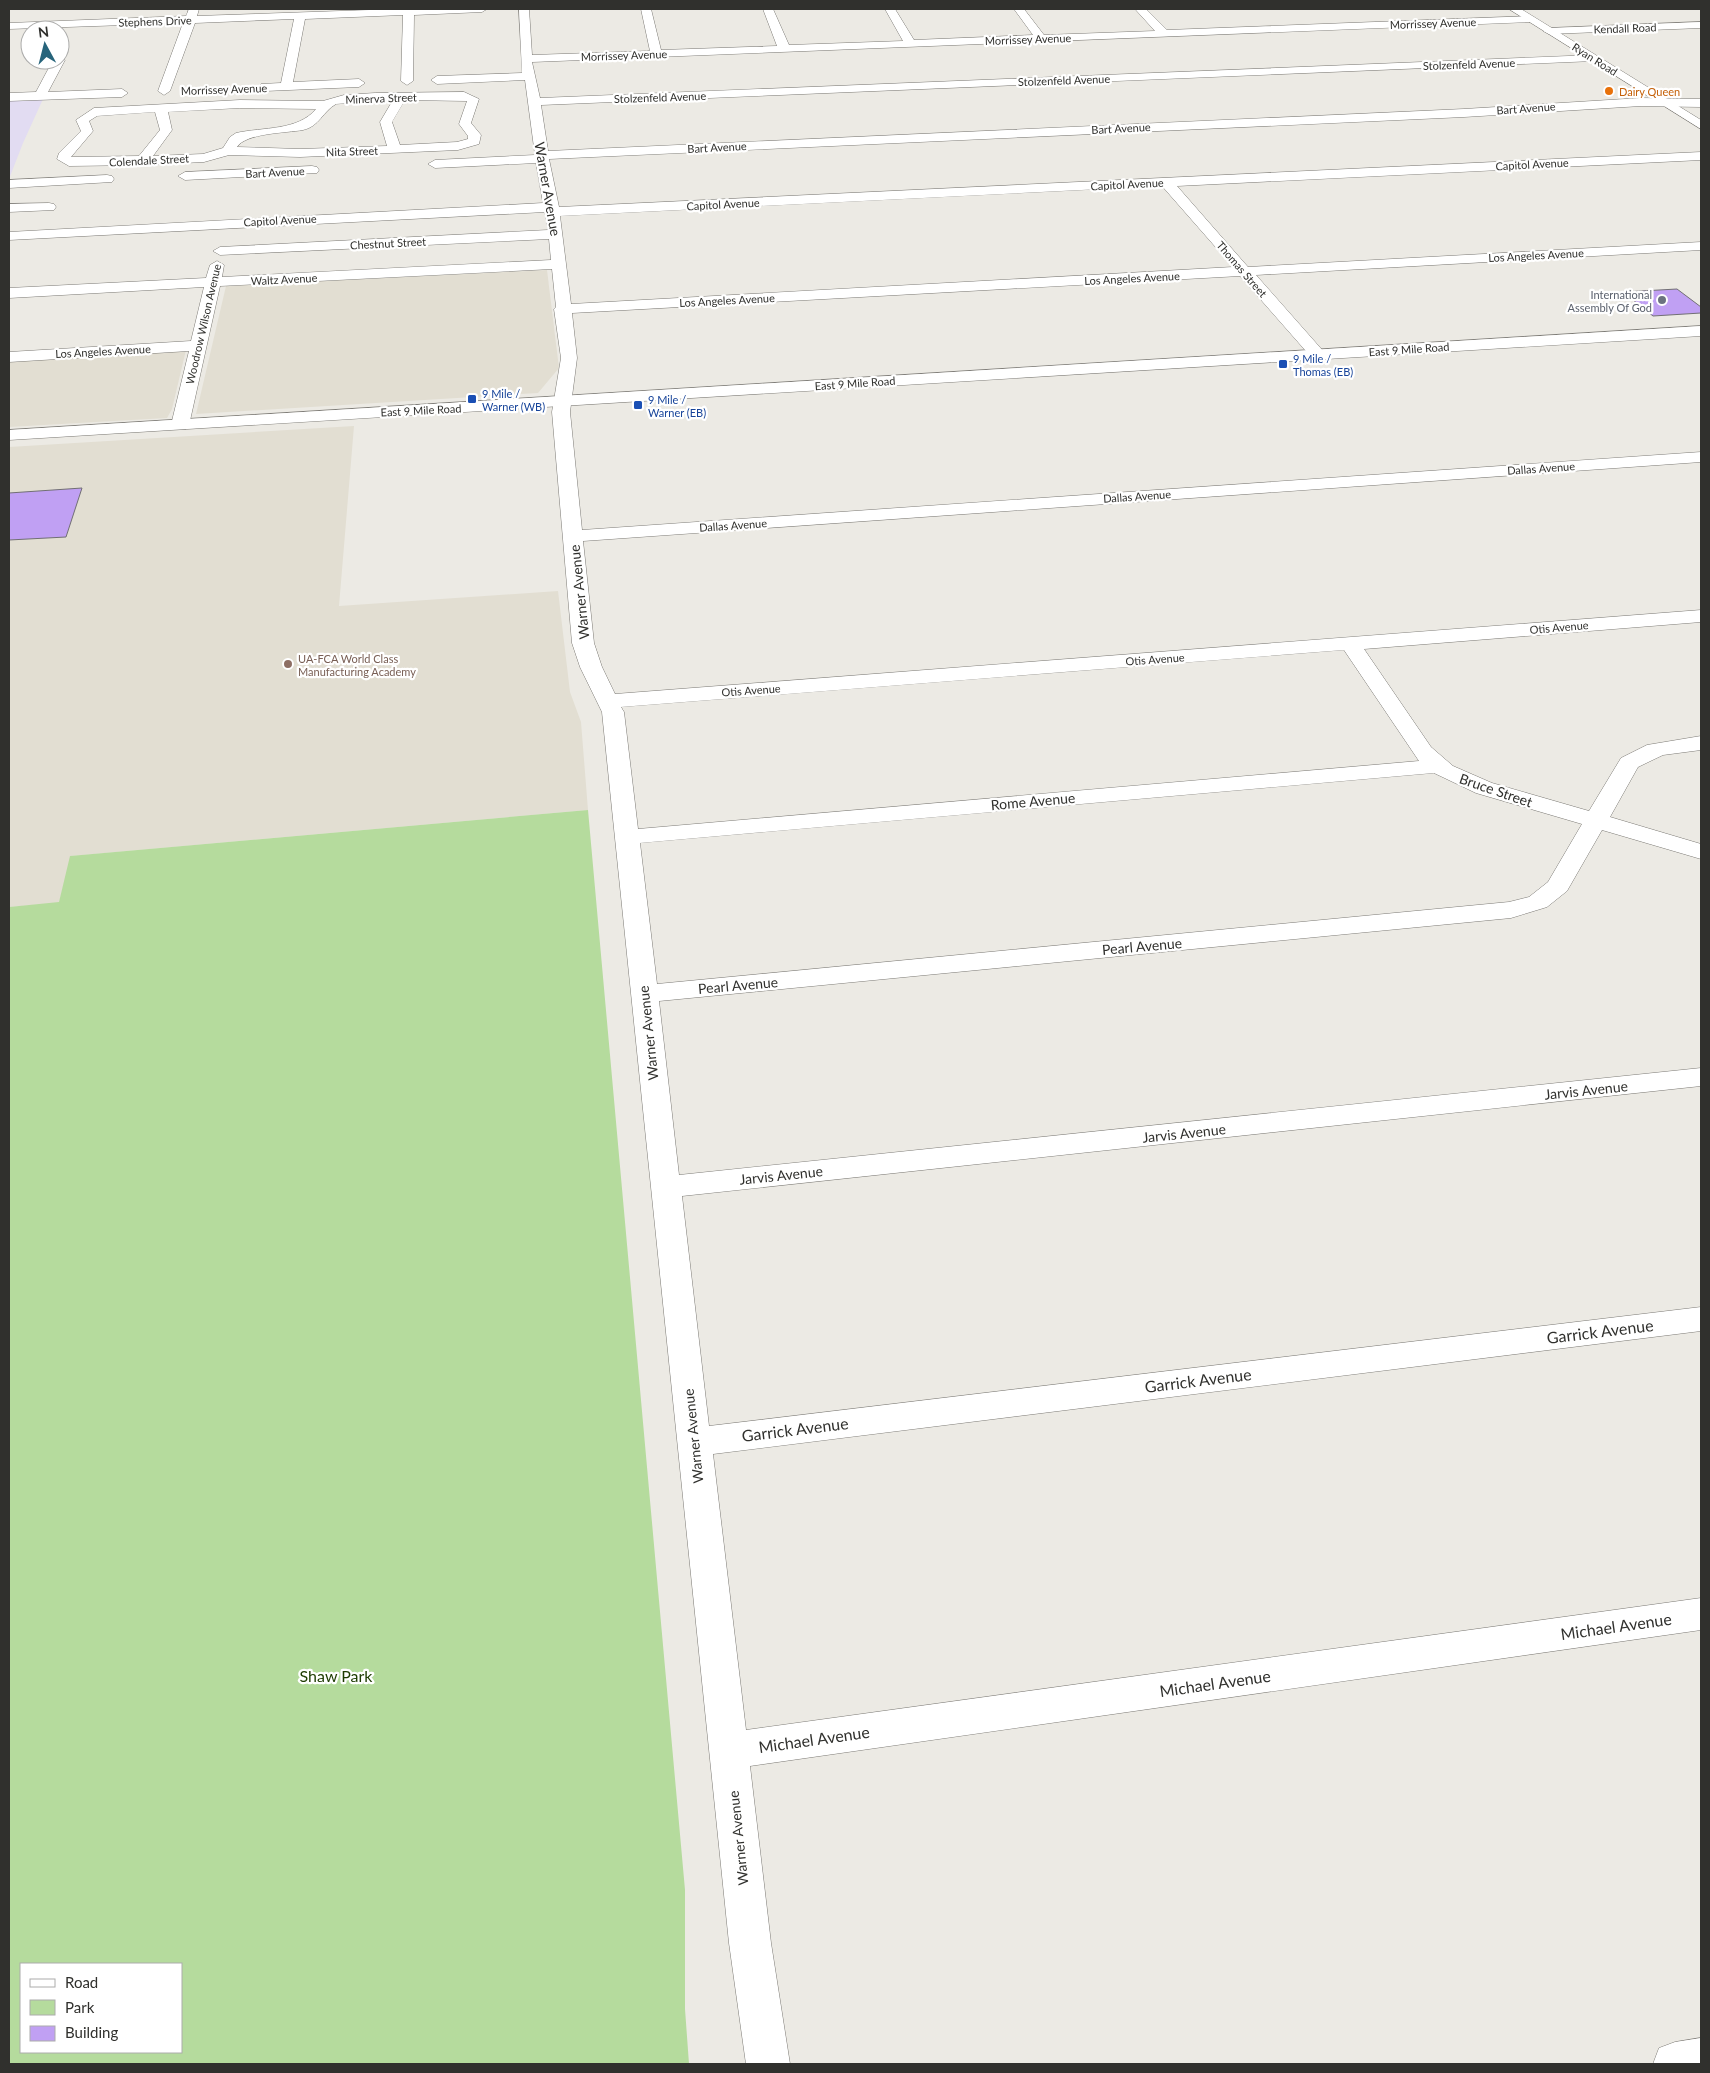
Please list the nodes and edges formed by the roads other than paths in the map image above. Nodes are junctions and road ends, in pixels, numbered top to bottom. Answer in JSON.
{"nodes":[{"id":1,"x":482,"y":9,"type":"edge"},
{"id":2,"x":524,"y":9,"type":"edge"},
{"id":3,"x":646,"y":9,"type":"edge"},
{"id":4,"x":768,"y":9,"type":"edge"},
{"id":5,"x":890,"y":9,"type":"edge"},
{"id":6,"x":1019,"y":9,"type":"edge"},
{"id":7,"x":1140,"y":9,"type":"edge"},
{"id":8,"x":1514,"y":9,"type":"edge"},
{"id":9,"x":122,"y":10,"type":"dead end"},
{"id":10,"x":409,"y":12,"type":"junction"},
{"id":11,"x":48,"y":13,"type":"dead end"},
{"id":12,"x":192,"y":14,"type":"edge"},
{"id":13,"x":205,"y":14,"type":"edge"},
{"id":14,"x":1388,"y":14,"type":"dead end"},
{"id":15,"x":300,"y":16,"type":"junction"},
{"id":16,"x":1272,"y":19,"type":"dead end"},
{"id":17,"x":1530,"y":19,"type":"junction"},
{"id":18,"x":78,"y":24,"type":"junction"},
{"id":19,"x":1402,"y":24,"type":"junction"},
{"id":20,"x":9,"y":26,"type":"edge"},
{"id":21,"x":1701,"y":26,"type":"edge"},
{"id":22,"x":1283,"y":29,"type":"junction"},
{"id":23,"x":1549,"y":31,"type":"junction"},
{"id":24,"x":1164,"y":34,"type":"junction"},
{"id":25,"x":72,"y":35,"type":"dead end"},
{"id":26,"x":1040,"y":38,"type":"junction"},
{"id":27,"x":910,"y":43,"type":"junction"},
{"id":28,"x":784,"y":48,"type":"junction"},
{"id":29,"x":656,"y":53,"type":"junction"},
{"id":30,"x":526,"y":58,"type":"junction"},
{"id":31,"x":1594,"y":58,"type":"junction"},
{"id":32,"x":54,"y":70,"type":"edge"},
{"id":33,"x":529,"y":76,"type":"junction"},
{"id":34,"x":370,"y":82,"type":"dead end"},
{"id":35,"x":286,"y":86,"type":"junction"},
{"id":36,"x":250,"y":88,"type":"dead end"},
{"id":37,"x":164,"y":91,"type":"dead end"},
{"id":38,"x":136,"y":92,"type":"dead end"},
{"id":39,"x":40,"y":96,"type":"junction"},
{"id":40,"x":9,"y":97,"type":"edge"},
{"id":41,"x":400,"y":98,"type":"junction"},
{"id":42,"x":535,"y":102,"type":"junction"},
{"id":43,"x":1665,"y":102,"type":"junction"},
{"id":44,"x":1701,"y":103,"type":"edge"},
{"id":45,"x":218,"y":104,"type":"junction"},
{"id":46,"x":232,"y":104,"type":"junction"},
{"id":47,"x":325,"y":105,"type":"junction"},
{"id":48,"x":162,"y":107,"type":"junction"},
{"id":49,"x":1701,"y":125,"type":"edge"},
{"id":50,"x":474,"y":141,"type":"joint"},
{"id":51,"x":393,"y":149,"type":"junction"},
{"id":52,"x":228,"y":151,"type":"junction"},
{"id":53,"x":1701,"y":156,"type":"edge"},
{"id":54,"x":542,"y":157,"type":"junction"},
{"id":55,"x":142,"y":161,"type":"junction"},
{"id":56,"x":69,"y":162,"type":"joint"},
{"id":57,"x":419,"y":165,"type":"dead end"},
{"id":58,"x":323,"y":170,"type":"dead end"},
{"id":59,"x":169,"y":177,"type":"dead end"},
{"id":60,"x":120,"y":179,"type":"dead end"},
{"id":61,"x":1166,"y":182,"type":"junction"},
{"id":62,"x":9,"y":184,"type":"edge"},
{"id":63,"x":49,"y":207,"type":"dead end"},
{"id":64,"x":9,"y":208,"type":"edge"},
{"id":65,"x":553,"y":210,"type":"junction"},
{"id":66,"x":227,"y":223,"type":"junction"},
{"id":67,"x":556,"y":234,"type":"junction"},
{"id":68,"x":9,"y":236,"type":"edge"},
{"id":69,"x":1701,"y":246,"type":"edge"},
{"id":70,"x":220,"y":251,"type":"junction"},
{"id":71,"x":560,"y":264,"type":"junction"},
{"id":72,"x":1244,"y":272,"type":"junction"},
{"id":73,"x":213,"y":282,"type":"junction"},
{"id":74,"x":9,"y":293,"type":"edge"},
{"id":75,"x":562,"y":309,"type":"junction"},
{"id":76,"x":1701,"y":331,"type":"edge"},
{"id":77,"x":197,"y":346,"type":"junction"},
{"id":78,"x":1318,"y":355,"type":"junction"},
{"id":79,"x":9,"y":357,"type":"edge"},
{"id":80,"x":563,"y":402,"type":"junction"},
{"id":81,"x":180,"y":425,"type":"junction"},
{"id":82,"x":9,"y":435,"type":"edge"},
{"id":83,"x":1701,"y":457,"type":"edge"},
{"id":84,"x":573,"y":536,"type":"junction"},
{"id":85,"x":1701,"y":616,"type":"edge"},
{"id":86,"x":1350,"y":643,"type":"junction"},
{"id":87,"x":608,"y":701,"type":"junction"},
{"id":88,"x":1701,"y":743,"type":"edge"},
{"id":89,"x":1439,"y":766,"type":"junction"},
{"id":90,"x":1596,"y":821,"type":"junction"},
{"id":91,"x":627,"y":837,"type":"junction"},
{"id":92,"x":1701,"y":852,"type":"edge"},
{"id":93,"x":644,"y":994,"type":"junction"},
{"id":94,"x":1701,"y":1078,"type":"edge"},
{"id":95,"x":666,"y":1187,"type":"junction"},
{"id":96,"x":1701,"y":1319,"type":"edge"},
{"id":97,"x":694,"y":1442,"type":"junction"},
{"id":98,"x":1701,"y":1614,"type":"edge"},
{"id":99,"x":728,"y":1750,"type":"junction"},
{"id":100,"x":1701,"y":2060,"type":"edge"},
{"id":101,"x":768,"y":2064,"type":"edge"},
{"id":102,"x":1675,"y":2064,"type":"edge"}],
"edges":[{"from":1,"to":10,"type":"street","name":"Stephens Drive"},
{"from":2,"to":30,"type":"street","name":"Warner Avenue"},
{"from":3,"to":29,"type":"street"},
{"from":4,"to":28,"type":"street"},
{"from":5,"to":27,"type":"street"},
{"from":6,"to":26,"type":"street"},
{"from":7,"to":24,"type":"street"},
{"from":8,"to":17,"type":"street","name":"Ryan Road"},
{"from":9,"to":11,"type":"street"},
{"from":10,"to":15,"type":"street","name":"Stephens Drive"},
{"from":10,"to":33,"type":"street"},
{"from":12,"to":13,"type":"street","name":"Stephens Drive"},
{"from":12,"to":18,"type":"street","name":"Stephens Drive"},
{"from":12,"to":37,"type":"street"},
{"from":13,"to":15,"type":"street","name":"Stephens Drive"},
{"from":14,"to":19,"type":"street"},
{"from":15,"to":35,"type":"street"},
{"from":16,"to":22,"type":"street"},
{"from":17,"to":19,"type":"street","name":"Morrissey Avenue"},
{"from":17,"to":23,"type":"street","name":"Ryan Road"},
{"from":18,"to":20,"type":"street","name":"Stephens Drive"},
{"from":18,"to":25,"type":"street"},
{"from":19,"to":22,"type":"street","name":"Morrissey Avenue"},
{"from":21,"to":23,"type":"street","name":"Kendall Road"},
{"from":22,"to":24,"type":"street","name":"Morrissey Avenue"},
{"from":23,"to":31,"type":"street","name":"Ryan Road"},
{"from":24,"to":26,"type":"street","name":"Morrissey Avenue"},
{"from":26,"to":27,"type":"street","name":"Morrissey Avenue"},
{"from":27,"to":28,"type":"street","name":"Morrissey Avenue"},
{"from":28,"to":29,"type":"street","name":"Morrissey Avenue"},
{"from":29,"to":30,"type":"street","name":"Morrissey Avenue"},
{"from":30,"to":33,"type":"street","name":"Warner Avenue"},
{"from":31,"to":42,"type":"street","name":"Stolzenfeld Avenue"},
{"from":31,"to":43,"type":"street","name":"Ryan Road"},
{"from":32,"to":39,"type":"street"},
{"from":33,"to":42,"type":"street","name":"Warner Avenue"},
{"from":34,"to":35,"type":"street","name":"Morrissey Avenue"},
{"from":35,"to":36,"type":"street","name":"Morrissey Avenue"},
{"from":38,"to":39,"type":"street"},
{"from":39,"to":40,"type":"street"},
{"from":41,"to":47,"type":"street","name":"Minerva Street"},
{"from":41,"to":50,"type":"street","name":"Minerva Street"},
{"from":41,"to":51,"type":"street"},
{"from":42,"to":54,"type":"street","name":"Warner Avenue"},
{"from":43,"to":44,"type":"street","name":"Bart Avenue"},
{"from":43,"to":49,"type":"street","name":"Ryan Road"},
{"from":43,"to":54,"type":"street","name":"Bart Avenue"},
{"from":45,"to":46,"type":"street","name":"Minerva Street"},
{"from":45,"to":46,"type":"street"},
{"from":45,"to":48,"type":"street","name":"Minerva Street"},
{"from":46,"to":47,"type":"street","name":"Minerva Street"},
{"from":47,"to":52,"type":"street"},
{"from":48,"to":55,"type":"street"},
{"from":48,"to":56,"type":"street","name":"Minerva Street"},
{"from":50,"to":51,"type":"street","name":"Nita Street"},
{"from":51,"to":52,"type":"street","name":"Nita Street"},
{"from":52,"to":55,"type":"street","name":"Colendale Street"},
{"from":53,"to":61,"type":"street","name":"Capitol Avenue"},
{"from":54,"to":57,"type":"street","name":"Bart Avenue"},
{"from":54,"to":65,"type":"street","name":"Warner Avenue"},
{"from":55,"to":56,"type":"street","name":"Colendale Street"},
{"from":58,"to":59,"type":"street","name":"Bart Avenue"},
{"from":60,"to":62,"type":"street"},
{"from":61,"to":65,"type":"street","name":"Capitol Avenue"},
{"from":61,"to":72,"type":"street","name":"Thomas Street"},
{"from":63,"to":64,"type":"street"},
{"from":65,"to":66,"type":"street","name":"Capitol Avenue"},
{"from":65,"to":67,"type":"street","name":"Warner Avenue"},
{"from":66,"to":68,"type":"street","name":"Capitol Avenue"},
{"from":66,"to":70,"type":"street","name":"Woodrow Wilson Avenue"},
{"from":67,"to":70,"type":"street","name":"Chestnut Street"},
{"from":67,"to":71,"type":"street","name":"Warner Avenue"},
{"from":69,"to":72,"type":"street","name":"Los Angeles Avenue"},
{"from":70,"to":73,"type":"street","name":"Woodrow Wilson Avenue"},
{"from":71,"to":73,"type":"street","name":"Waltz Avenue"},
{"from":71,"to":75,"type":"street","name":"Warner Avenue"},
{"from":72,"to":75,"type":"street","name":"Los Angeles Avenue"},
{"from":72,"to":78,"type":"street","name":"Thomas Street"},
{"from":73,"to":74,"type":"street","name":"Waltz Avenue"},
{"from":73,"to":77,"type":"street","name":"Woodrow Wilson Avenue"},
{"from":75,"to":80,"type":"street","name":"Warner Avenue"},
{"from":76,"to":78,"type":"street","name":"East 9 Mile Road"},
{"from":77,"to":79,"type":"street","name":"Los Angeles Avenue"},
{"from":77,"to":81,"type":"street","name":"Woodrow Wilson Avenue"},
{"from":78,"to":80,"type":"street","name":"East 9 Mile Road"},
{"from":80,"to":81,"type":"street","name":"East 9 Mile Road"},
{"from":80,"to":84,"type":"street","name":"Warner Avenue"},
{"from":81,"to":82,"type":"street","name":"East 9 Mile Road"},
{"from":83,"to":84,"type":"street","name":"Dallas Avenue"},
{"from":84,"to":87,"type":"street","name":"Warner Avenue"},
{"from":85,"to":86,"type":"street","name":"Otis Avenue"},
{"from":86,"to":87,"type":"street","name":"Otis Avenue"},
{"from":86,"to":89,"type":"street","name":"Bruce Street"},
{"from":87,"to":91,"type":"street","name":"Warner Avenue"},
{"from":88,"to":90,"type":"street"},
{"from":89,"to":90,"type":"street","name":"Bruce Street"},
{"from":89,"to":91,"type":"street","name":"Rome Avenue"},
{"from":90,"to":92,"type":"street","name":"Bruce Street"},
{"from":90,"to":93,"type":"street","name":"Pearl Avenue"},
{"from":91,"to":93,"type":"street","name":"Warner Avenue"},
{"from":93,"to":95,"type":"street","name":"Warner Avenue"},
{"from":94,"to":95,"type":"street","name":"Jarvis Avenue"},
{"from":95,"to":97,"type":"street","name":"Warner Avenue"},
{"from":96,"to":97,"type":"street","name":"Garrick Avenue"},
{"from":97,"to":99,"type":"street","name":"Warner Avenue"},
{"from":98,"to":99,"type":"street","name":"Michael Avenue"},
{"from":99,"to":101,"type":"street","name":"Warner Avenue"},
{"from":100,"to":102,"type":"street"}]}
